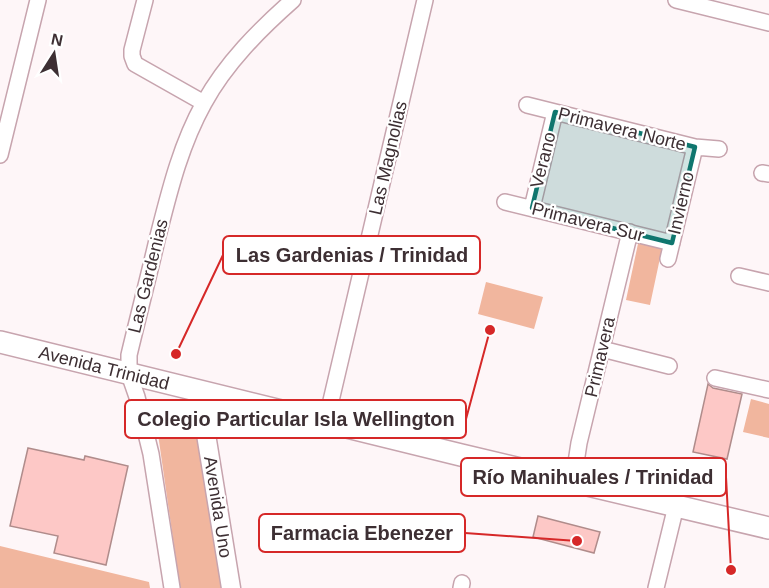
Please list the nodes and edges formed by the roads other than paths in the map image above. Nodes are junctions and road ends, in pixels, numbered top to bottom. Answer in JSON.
{"nodes":[{"id":1,"x":38,"y":0,"type":"edge"},
{"id":2,"x":145,"y":0,"type":"edge"},
{"id":3,"x":293,"y":0,"type":"edge"},
{"id":4,"x":425,"y":0,"type":"edge"},
{"id":5,"x":676,"y":0,"type":"edge"},
{"id":6,"x":769,"y":23,"type":"edge"},
{"id":7,"x":204,"y":103,"type":"junction"},
{"id":8,"x":527,"y":105,"type":"dead end"},
{"id":9,"x":555,"y":112,"type":"junction"},
{"id":10,"x":695,"y":147,"type":"junction"},
{"id":11,"x":719,"y":149,"type":"dead end"},
{"id":12,"x":0,"y":155,"type":"edge"},
{"id":13,"x":505,"y":202,"type":"dead end"},
{"id":14,"x":532,"y":208,"type":"junction"},
{"id":15,"x":630,"y":232,"type":"junction"},
{"id":16,"x":672,"y":243,"type":"junction"},
{"id":17,"x":668,"y":259,"type":"dead end"},
{"id":18,"x":739,"y":276,"type":"dead end"},
{"id":19,"x":769,"y":283,"type":"edge"},
{"id":20,"x":0,"y":342,"type":"edge"},
{"id":21,"x":602,"y":349,"type":"junction"},
{"id":22,"x":669,"y":366,"type":"dead end"},
{"id":23,"x":129,"y":374,"type":"junction"},
{"id":24,"x":715,"y":378,"type":"dead end"},
{"id":25,"x":769,"y":390,"type":"edge"},
{"id":26,"x":200,"y":391,"type":"junction"},
{"id":27,"x":326,"y":422,"type":"junction"},
{"id":28,"x":573,"y":482,"type":"junction"},
{"id":29,"x":676,"y":506,"type":"junction"},
{"id":30,"x":769,"y":528,"type":"edge"},
{"id":31,"x":172,"y":588,"type":"edge"},
{"id":32,"x":231,"y":588,"type":"edge"},
{"id":33,"x":656,"y":588,"type":"edge"}],
"edges":[{"from":1,"to":12,"type":"street"},
{"from":2,"to":7,"type":"street"},
{"from":3,"to":7,"type":"street","name":"Las Gardenias"},
{"from":4,"to":27,"type":"street","name":"Las Magnolias"},
{"from":5,"to":6,"type":"street"},
{"from":7,"to":23,"type":"street","name":"Las Gardenias"},
{"from":8,"to":9,"type":"street","name":"Primavera Norte"},
{"from":9,"to":10,"type":"street","name":"Primavera Norte"},
{"from":9,"to":14,"type":"street","name":"Verano"},
{"from":10,"to":11,"type":"street","name":"Primavera Norte"},
{"from":10,"to":16,"type":"street","name":"Invierno"},
{"from":13,"to":14,"type":"street","name":"Primavera Sur"},
{"from":14,"to":15,"type":"street","name":"Primavera Sur"},
{"from":15,"to":16,"type":"street","name":"Primavera Sur"},
{"from":15,"to":21,"type":"street","name":"Primavera"},
{"from":16,"to":17,"type":"street","name":"Invierno"},
{"from":18,"to":19,"type":"street"},
{"from":20,"to":23,"type":"main road","name":"Avenida Trinidad"},
{"from":21,"to":22,"type":"street"},
{"from":21,"to":28,"type":"street","name":"Primavera"},
{"from":23,"to":26,"type":"main road","name":"Avenida Trinidad"},
{"from":23,"to":31,"type":"street","name":"Las Gardenias"},
{"from":24,"to":25,"type":"street"},
{"from":26,"to":27,"type":"main road","name":"Avenida Trinidad"},
{"from":26,"to":32,"type":"street","name":"Avenida Uno"},
{"from":27,"to":28,"type":"main road","name":"Avenida Trinidad"},
{"from":28,"to":29,"type":"main road","name":"Avenida Trinidad"},
{"from":29,"to":30,"type":"main road","name":"Avenida Trinidad"},
{"from":29,"to":33,"type":"street"}]}
